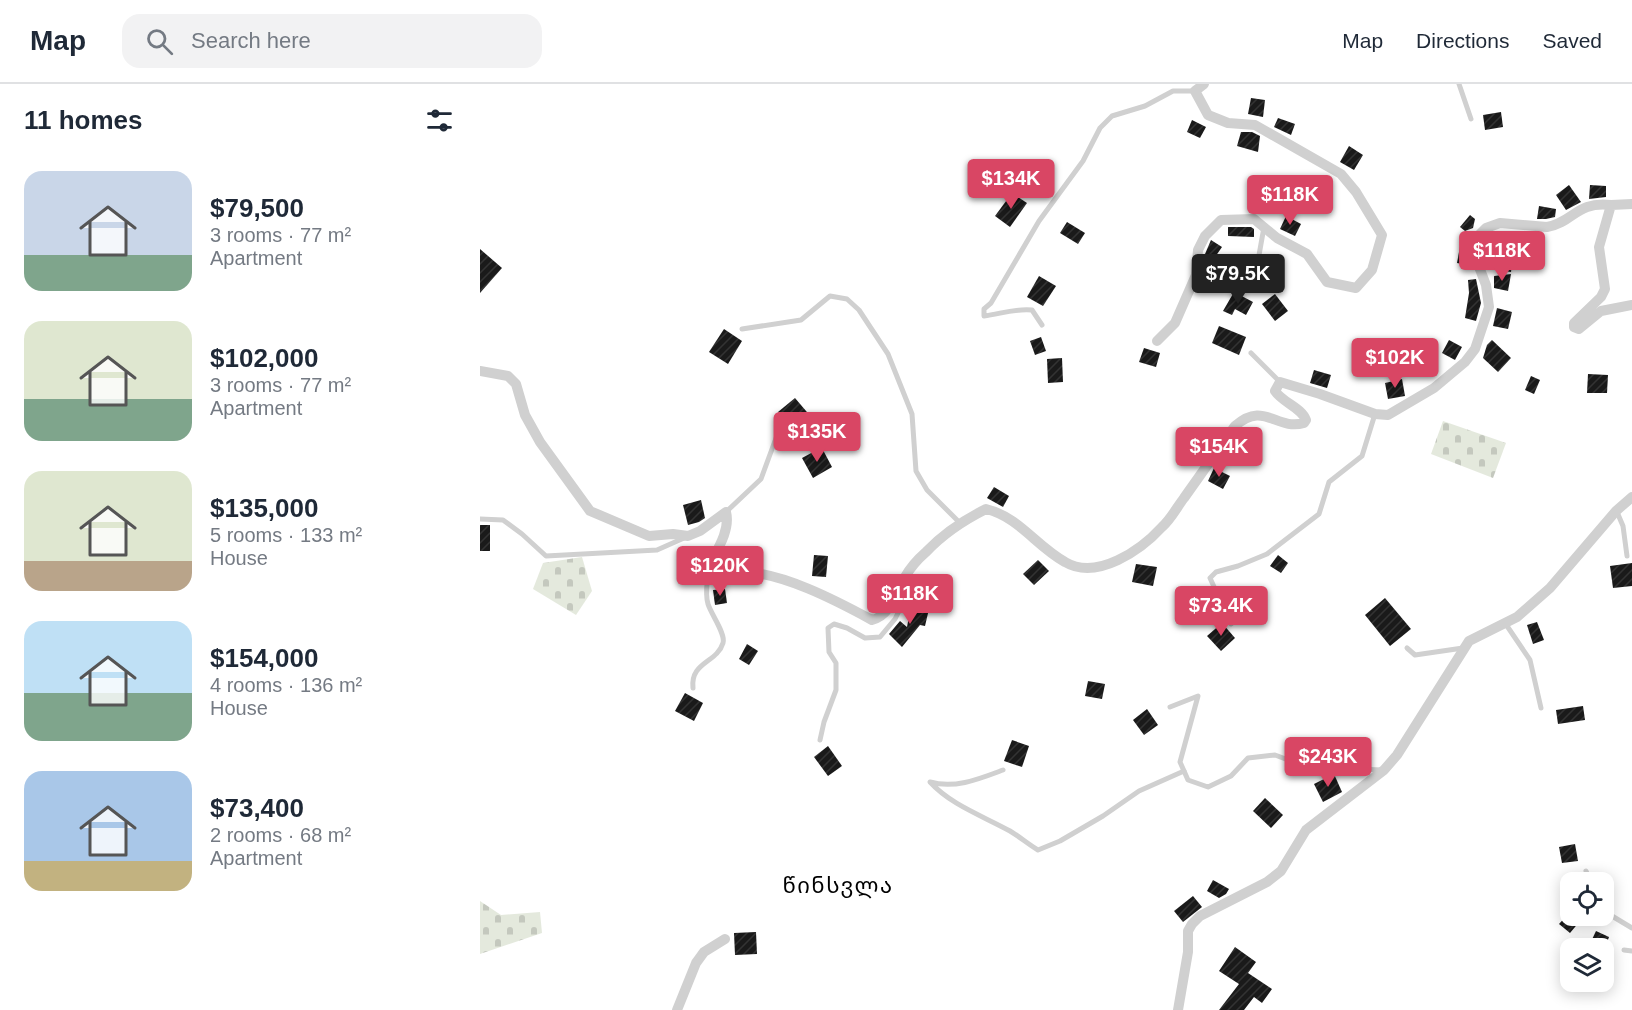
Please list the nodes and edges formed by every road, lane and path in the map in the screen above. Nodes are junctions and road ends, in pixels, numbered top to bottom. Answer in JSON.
{"nodes":[{"id":1,"x":1204,"y":84,"type":"edge"},
{"id":2,"x":1459,"y":84,"type":"edge"},
{"id":3,"x":1195,"y":91,"type":"junction"},
{"id":4,"x":1471,"y":119,"type":"dead end"},
{"id":5,"x":1632,"y":204,"type":"edge"},
{"id":6,"x":1611,"y":205,"type":"junction"},
{"id":7,"x":1264,"y":227,"type":"junction"},
{"id":8,"x":1267,"y":284,"type":"dead end"},
{"id":9,"x":1632,"y":305,"type":"edge"},
{"id":10,"x":1042,"y":325,"type":"dead end"},
{"id":11,"x":742,"y":329,"type":"dead end"},
{"id":12,"x":1157,"y":341,"type":"dead end"},
{"id":13,"x":1251,"y":353,"type":"dead end"},
{"id":14,"x":480,"y":371,"type":"edge"},
{"id":15,"x":1280,"y":382,"type":"junction"},
{"id":16,"x":1375,"y":414,"type":"junction"},
{"id":17,"x":779,"y":430,"type":"dead end"},
{"id":18,"x":1632,"y":498,"type":"edge"},
{"id":19,"x":1616,"y":511,"type":"junction"},
{"id":20,"x":726,"y":512,"type":"junction"},
{"id":21,"x":480,"y":519,"type":"edge"},
{"id":22,"x":960,"y":523,"type":"junction"},
{"id":23,"x":688,"y":536,"type":"junction"},
{"id":24,"x":1627,"y":556,"type":"dead end"},
{"id":25,"x":708,"y":575,"type":"junction"},
{"id":26,"x":899,"y":588,"type":"junction"},
{"id":27,"x":1505,"y":623,"type":"junction"},
{"id":28,"x":1231,"y":624,"type":"dead end"},
{"id":29,"x":1407,"y":648,"type":"dead end"},
{"id":30,"x":1465,"y":648,"type":"junction"},
{"id":31,"x":693,"y":688,"type":"dead end"},
{"id":32,"x":1170,"y":707,"type":"dead end"},
{"id":33,"x":1541,"y":708,"type":"dead end"},
{"id":34,"x":820,"y":740,"type":"dead end"},
{"id":35,"x":1384,"y":770,"type":"junction"},
{"id":36,"x":1003,"y":771,"type":"dead end"},
{"id":37,"x":1184,"y":771,"type":"junction"},
{"id":38,"x":1614,"y":918,"type":"edge"},
{"id":39,"x":1632,"y":928,"type":"edge"},
{"id":40,"x":725,"y":939,"type":"dead end"},
{"id":41,"x":1624,"y":950,"type":"dead end"},
{"id":42,"x":1632,"y":951,"type":"edge"},
{"id":43,"x":677,"y":1010,"type":"edge"},
{"id":44,"x":1178,"y":1010,"type":"edge"}],
"edges":[{"from":1,"to":3,"type":"street"},
{"from":2,"to":4,"type":"lane"},
{"from":3,"to":7,"type":"street"},
{"from":3,"to":10,"type":"lane"},
{"from":5,"to":6,"type":"street"},
{"from":6,"to":9,"type":"street"},
{"from":6,"to":16,"type":"street"},
{"from":7,"to":8,"type":"lane"},
{"from":7,"to":12,"type":"street"},
{"from":11,"to":22,"type":"lane"},
{"from":13,"to":15,"type":"lane"},
{"from":14,"to":23,"type":"street"},
{"from":15,"to":16,"type":"street"},
{"from":15,"to":22,"type":"street"},
{"from":16,"to":28,"type":"lane"},
{"from":17,"to":20,"type":"lane"},
{"from":18,"to":19,"type":"street"},
{"from":19,"to":24,"type":"lane"},
{"from":19,"to":27,"type":"street"},
{"from":20,"to":23,"type":"street"},
{"from":20,"to":25,"type":"street"},
{"from":21,"to":23,"type":"lane"},
{"from":22,"to":26,"type":"street"},
{"from":25,"to":26,"type":"street"},
{"from":25,"to":31,"type":"lane"},
{"from":26,"to":34,"type":"lane"},
{"from":27,"to":30,"type":"street"},
{"from":27,"to":33,"type":"lane"},
{"from":29,"to":30,"type":"lane"},
{"from":30,"to":35,"type":"street"},
{"from":32,"to":37,"type":"lane"},
{"from":35,"to":37,"type":"lane"},
{"from":35,"to":44,"type":"street"},
{"from":36,"to":37,"type":"lane"},
{"from":38,"to":39,"type":"lane"},
{"from":40,"to":43,"type":"street"},
{"from":41,"to":42,"type":"lane"}]}
